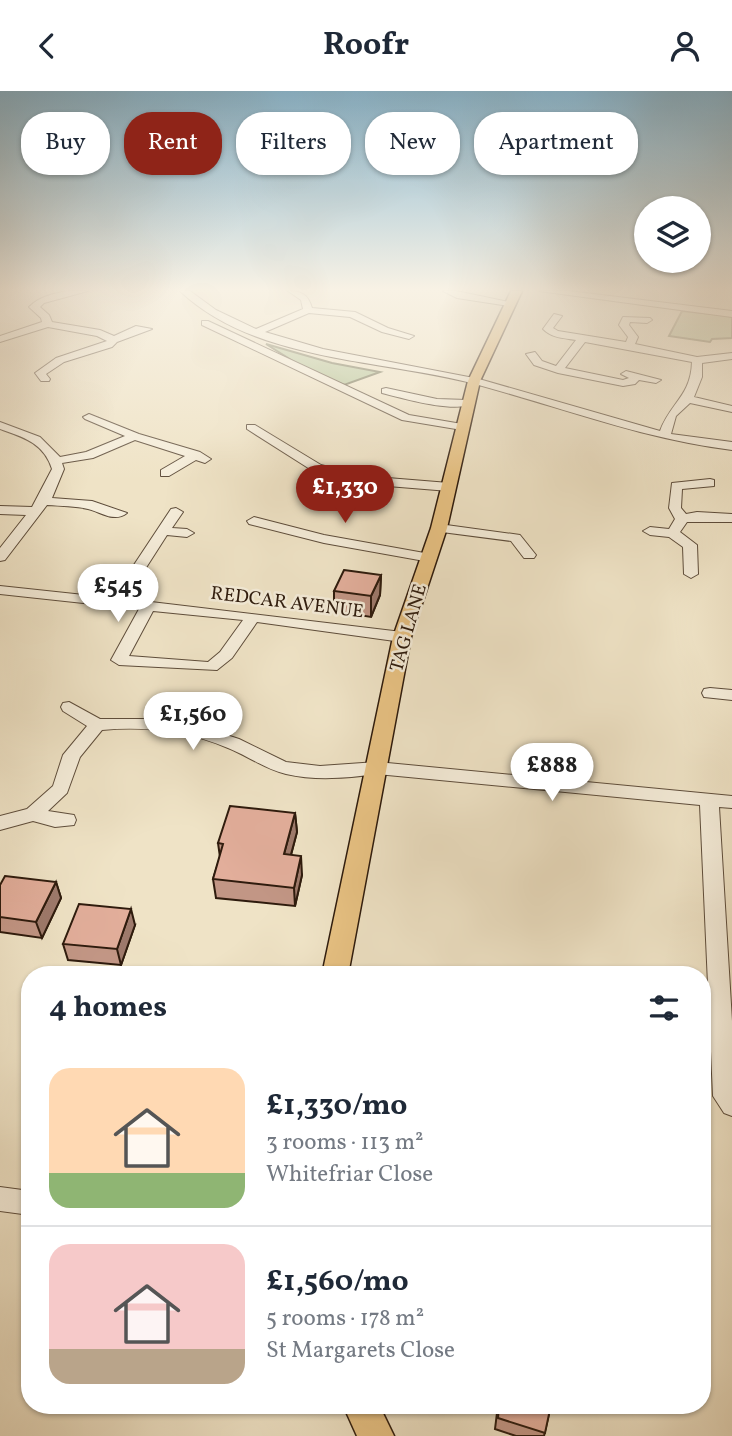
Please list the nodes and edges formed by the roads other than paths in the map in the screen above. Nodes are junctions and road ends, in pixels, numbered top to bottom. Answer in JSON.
{"nodes":[{"id":1,"x":80,"y":354,"type":"edge"},
{"id":2,"x":270,"y":354,"type":"edge"},
{"id":3,"x":329,"y":354,"type":"edge"},
{"id":4,"x":486,"y":354,"type":"edge"},
{"id":5,"x":531,"y":354,"type":"dead end"},
{"id":6,"x":571,"y":354,"type":"edge"},
{"id":7,"x":666,"y":354,"type":"edge"},
{"id":8,"x":732,"y":356,"type":"edge"},
{"id":9,"x":696,"y":360,"type":"junction"},
{"id":10,"x":558,"y":370,"type":"junction"},
{"id":11,"x":619,"y":372,"type":"dead end"},
{"id":12,"x":38,"y":376,"type":"dead end"},
{"id":13,"x":637,"y":376,"type":"junction"},
{"id":14,"x":656,"y":380,"type":"dead end"},
{"id":15,"x":474,"y":381,"type":"junction"},
{"id":16,"x":386,"y":391,"type":"dead end"},
{"id":17,"x":688,"y":399,"type":"junction"},
{"id":18,"x":467,"y":403,"type":"junction"},
{"id":19,"x":732,"y":409,"type":"edge"},
{"id":20,"x":89,"y":417,"type":"dead end"},
{"id":21,"x":0,"y":425,"type":"edge"},
{"id":22,"x":462,"y":426,"type":"junction"},
{"id":23,"x":251,"y":427,"type":"dead end"},
{"id":24,"x":135,"y":436,"type":"junction"},
{"id":25,"x":664,"y":436,"type":"junction"},
{"id":26,"x":732,"y":446,"type":"edge"},
{"id":27,"x":56,"y":461,"type":"junction"},
{"id":28,"x":165,"y":473,"type":"dead end"},
{"id":29,"x":710,"y":483,"type":"dead end"},
{"id":30,"x":449,"y":487,"type":"junction"},
{"id":31,"x":39,"y":506,"type":"junction"},
{"id":32,"x":0,"y":510,"type":"edge"},
{"id":33,"x":176,"y":512,"type":"dead end"},
{"id":34,"x":120,"y":513,"type":"dead end"},
{"id":35,"x":732,"y":518,"type":"edge"},
{"id":36,"x":682,"y":519,"type":"junction"},
{"id":37,"x":254,"y":521,"type":"dead end"},
{"id":38,"x":439,"y":528,"type":"junction"},
{"id":39,"x":163,"y":531,"type":"junction"},
{"id":40,"x":650,"y":531,"type":"dead end"},
{"id":41,"x":187,"y":533,"type":"dead end"},
{"id":42,"x":673,"y":533,"type":"junction"},
{"id":43,"x":529,"y":555,"type":"dead end"},
{"id":44,"x":0,"y":557,"type":"edge"},
{"id":45,"x":430,"y":558,"type":"junction"},
{"id":46,"x":691,"y":574,"type":"dead end"},
{"id":47,"x":0,"y":590,"type":"edge"},
{"id":48,"x":115,"y":604,"type":"junction"},
{"id":49,"x":149,"y":605,"type":"junction"},
{"id":50,"x":253,"y":617,"type":"junction"},
{"id":51,"x":402,"y":637,"type":"junction"},
{"id":52,"x":710,"y":693,"type":"dead end"},
{"id":53,"x":732,"y":695,"type":"edge"},
{"id":54,"x":69,"y":707,"type":"dead end"},
{"id":55,"x":97,"y":725,"type":"junction"},
{"id":56,"x":377,"y":768,"type":"junction"},
{"id":57,"x":709,"y":799,"type":"junction"},
{"id":58,"x":732,"y":802,"type":"edge"},
{"id":59,"x":33,"y":814,"type":"junction"},
{"id":60,"x":67,"y":820,"type":"dead end"},
{"id":61,"x":0,"y":823,"type":"edge"},
{"id":62,"x":337,"y":966,"type":"edge"},
{"id":63,"x":732,"y":1105,"type":"edge"},
{"id":64,"x":0,"y":1199,"type":"edge"},
{"id":65,"x":21,"y":1202,"type":"edge"},
{"id":66,"x":365,"y":1414,"type":"edge"},
{"id":67,"x":376,"y":1436,"type":"edge"}],
"edges":[{"from":1,"to":12,"type":"street"},
{"from":2,"to":22,"type":"street"},
{"from":3,"to":15,"type":"street"},
{"from":4,"to":15,"type":"main road","name":"TAG LANE"},
{"from":5,"to":10,"type":"street"},
{"from":6,"to":10,"type":"street"},
{"from":7,"to":9,"type":"street"},
{"from":8,"to":9,"type":"street"},
{"from":9,"to":17,"type":"street"},
{"from":10,"to":13,"type":"street"},
{"from":11,"to":13,"type":"street"},
{"from":13,"to":14,"type":"street"},
{"from":15,"to":18,"type":"main road","name":"TAG LANE"},
{"from":15,"to":25,"type":"street"},
{"from":16,"to":18,"type":"street"},
{"from":17,"to":19,"type":"street"},
{"from":17,"to":25,"type":"street"},
{"from":18,"to":22,"type":"main road","name":"TAG LANE"},
{"from":20,"to":24,"type":"street"},
{"from":21,"to":27,"type":"street"},
{"from":22,"to":30,"type":"main road","name":"TAG LANE"},
{"from":23,"to":30,"type":"street"},
{"from":24,"to":27,"type":"street"},
{"from":24,"to":28,"type":"street"},
{"from":25,"to":26,"type":"street"},
{"from":27,"to":31,"type":"street"},
{"from":29,"to":36,"type":"street"},
{"from":30,"to":38,"type":"main road","name":"TAG LANE"},
{"from":31,"to":32,"type":"street"},
{"from":31,"to":34,"type":"street"},
{"from":31,"to":44,"type":"street"},
{"from":33,"to":39,"type":"street"},
{"from":35,"to":36,"type":"street"},
{"from":36,"to":42,"type":"street"},
{"from":37,"to":45,"type":"street"},
{"from":38,"to":43,"type":"street"},
{"from":38,"to":45,"type":"main road","name":"TAG LANE"},
{"from":39,"to":41,"type":"street"},
{"from":39,"to":48,"type":"street"},
{"from":40,"to":42,"type":"street"},
{"from":42,"to":46,"type":"street"},
{"from":45,"to":51,"type":"main road","name":"TAG LANE"},
{"from":47,"to":48,"type":"street","name":"REDCAR AVENUE"},
{"from":48,"to":49,"type":"street","name":"REDCAR AVENUE"},
{"from":49,"to":50,"type":"street","name":"REDCAR AVENUE"},
{"from":49,"to":50,"type":"street"},
{"from":50,"to":51,"type":"street","name":"REDCAR AVENUE"},
{"from":51,"to":56,"type":"main road","name":"TAG LANE"},
{"from":52,"to":53,"type":"street"},
{"from":54,"to":55,"type":"street"},
{"from":55,"to":56,"type":"street"},
{"from":55,"to":59,"type":"street"},
{"from":56,"to":57,"type":"street"},
{"from":56,"to":62,"type":"main road","name":"TAG LANE"},
{"from":57,"to":58,"type":"street"},
{"from":57,"to":63,"type":"street"},
{"from":59,"to":60,"type":"street"},
{"from":59,"to":61,"type":"street"},
{"from":64,"to":65,"type":"street"},
{"from":66,"to":67,"type":"main road"}]}
